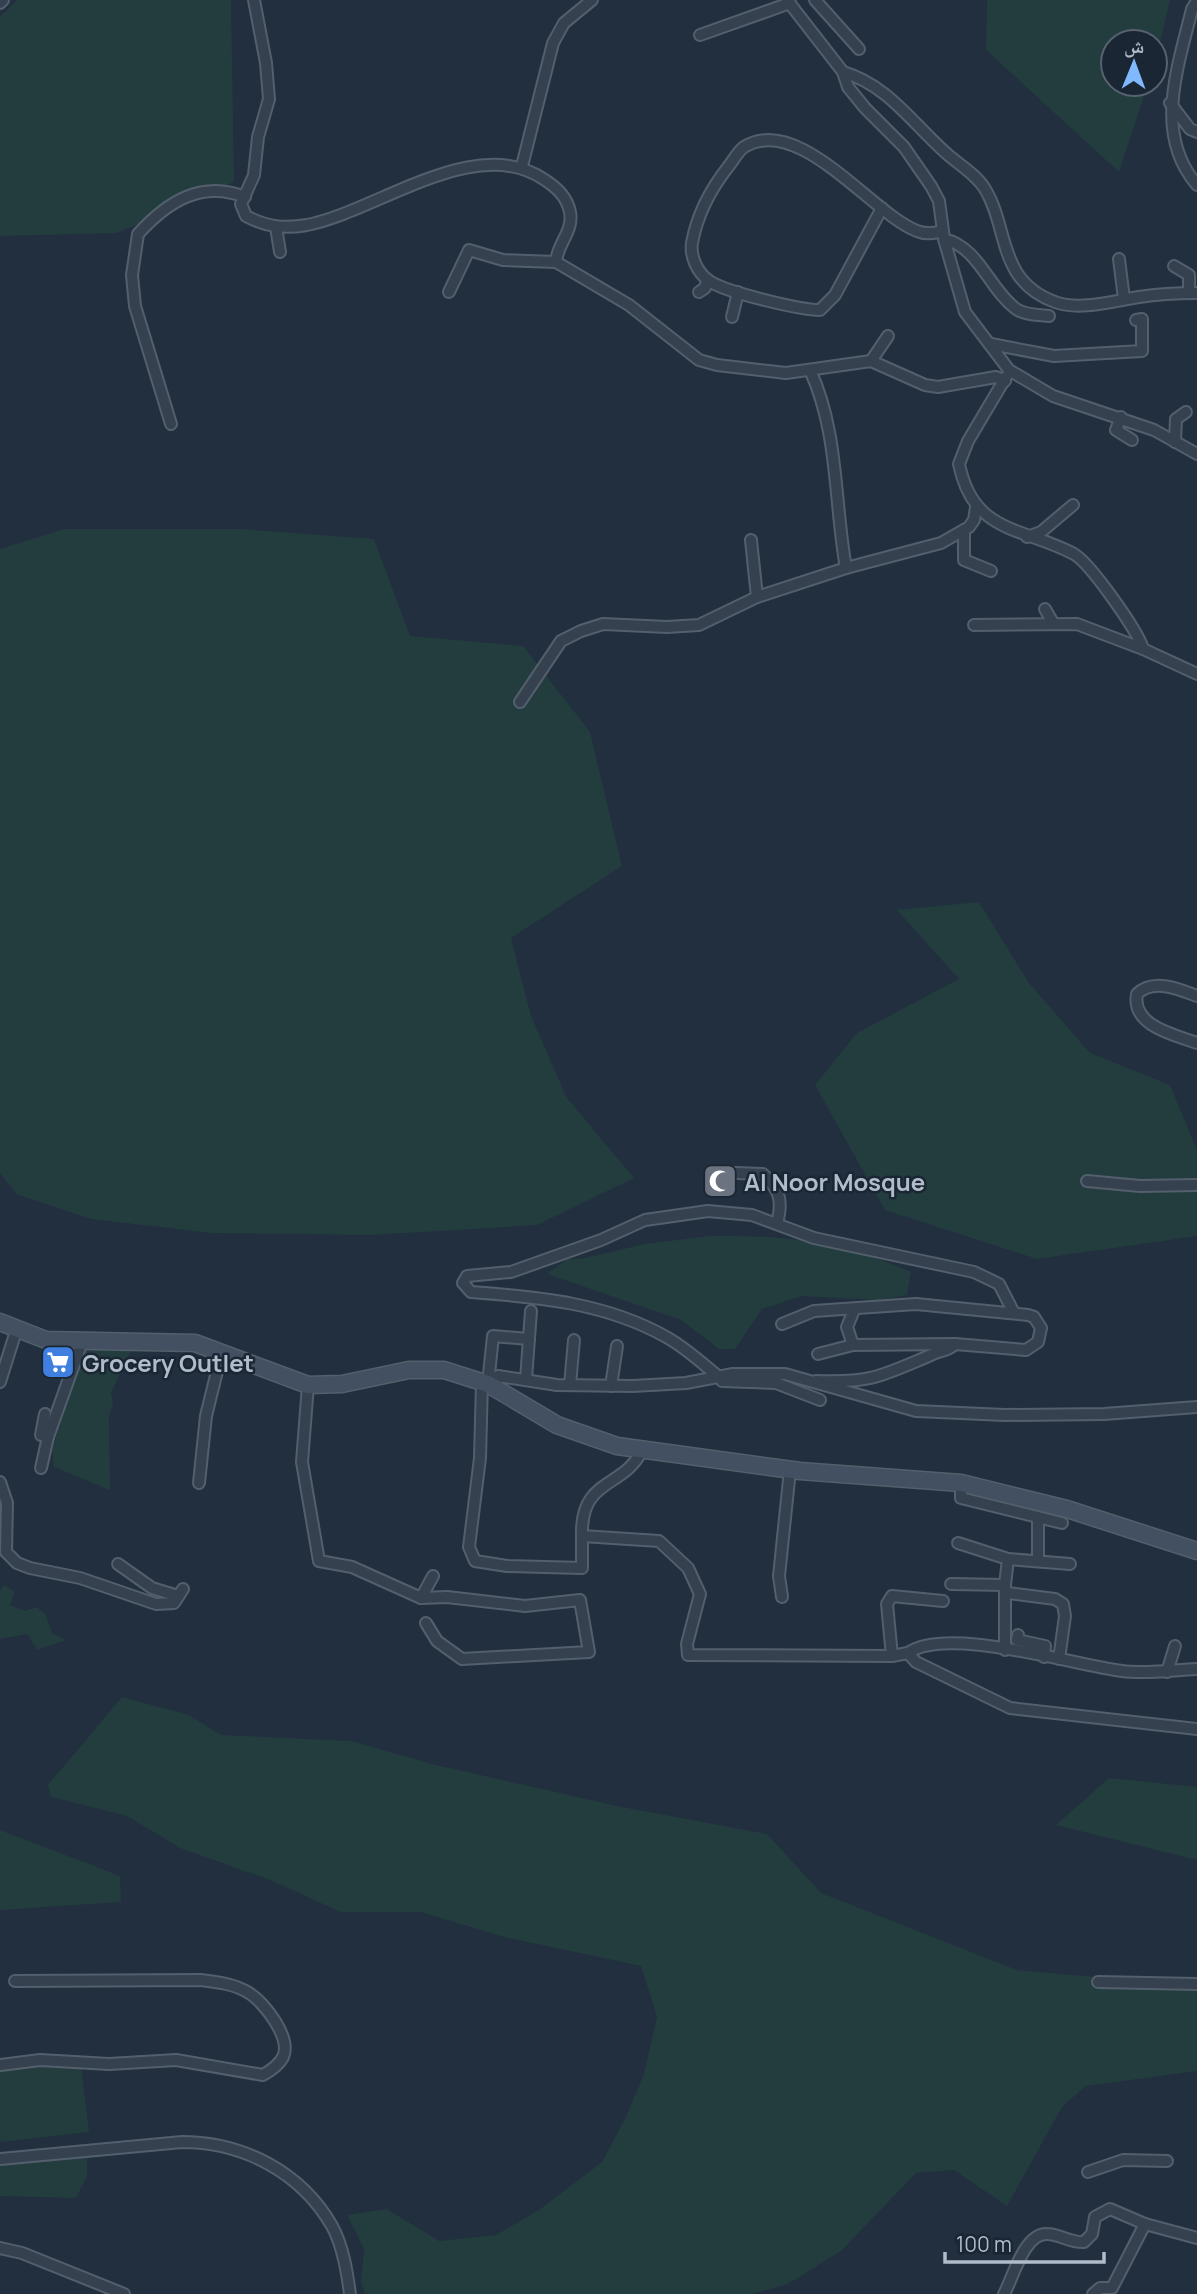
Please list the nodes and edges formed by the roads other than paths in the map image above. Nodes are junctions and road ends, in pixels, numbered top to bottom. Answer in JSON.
{"nodes":[{"id":1,"x":254,"y":0,"type":"edge"},
{"id":2,"x":592,"y":0,"type":"edge"},
{"id":3,"x":815,"y":0,"type":"edge"},
{"id":4,"x":1197,"y":1,"type":"edge"},
{"id":5,"x":788,"y":2,"type":"edge"},
{"id":6,"x":700,"y":36,"type":"dead end"},
{"id":7,"x":859,"y":49,"type":"dead end"},
{"id":8,"x":843,"y":72,"type":"junction"},
{"id":9,"x":1170,"y":103,"type":"junction"},
{"id":10,"x":1197,"y":132,"type":"edge"},
{"id":11,"x":522,"y":166,"type":"junction"},
{"id":12,"x":1197,"y":185,"type":"edge"},
{"id":13,"x":245,"y":197,"type":"junction"},
{"id":14,"x":882,"y":208,"type":"junction"},
{"id":15,"x":276,"y":227,"type":"junction"},
{"id":16,"x":944,"y":235,"type":"junction"},
{"id":17,"x":280,"y":252,"type":"dead end"},
{"id":18,"x":1119,"y":259,"type":"dead end"},
{"id":19,"x":556,"y":262,"type":"junction"},
{"id":20,"x":1174,"y":266,"type":"dead end"},
{"id":21,"x":707,"y":280,"type":"junction"},
{"id":22,"x":449,"y":292,"type":"dead end"},
{"id":23,"x":699,"y":292,"type":"dead end"},
{"id":24,"x":737,"y":292,"type":"junction"},
{"id":25,"x":1194,"y":295,"type":"edge"},
{"id":26,"x":1124,"y":299,"type":"junction"},
{"id":27,"x":1049,"y":316,"type":"dead end"},
{"id":28,"x":732,"y":317,"type":"dead end"},
{"id":29,"x":1136,"y":320,"type":"dead end"},
{"id":30,"x":888,"y":336,"type":"dead end"},
{"id":31,"x":988,"y":343,"type":"junction"},
{"id":32,"x":871,"y":361,"type":"junction"},
{"id":33,"x":810,"y":370,"type":"junction"},
{"id":34,"x":1009,"y":370,"type":"junction"},
{"id":35,"x":1004,"y":381,"type":"junction"},
{"id":36,"x":1186,"y":412,"type":"dead end"},
{"id":37,"x":1121,"y":417,"type":"junction"},
{"id":38,"x":171,"y":424,"type":"dead end"},
{"id":39,"x":1132,"y":440,"type":"dead end"},
{"id":40,"x":1175,"y":442,"type":"junction"},
{"id":41,"x":1197,"y":454,"type":"edge"},
{"id":42,"x":1073,"y":505,"type":"dead end"},
{"id":43,"x":976,"y":507,"type":"junction"},
{"id":44,"x":964,"y":530,"type":"junction"},
{"id":45,"x":1027,"y":537,"type":"junction"},
{"id":46,"x":751,"y":540,"type":"dead end"},
{"id":47,"x":846,"y":568,"type":"junction"},
{"id":48,"x":991,"y":571,"type":"dead end"},
{"id":49,"x":757,"y":597,"type":"junction"},
{"id":50,"x":1045,"y":609,"type":"dead end"},
{"id":51,"x":1054,"y":623,"type":"junction"},
{"id":52,"x":974,"y":625,"type":"dead end"},
{"id":53,"x":1143,"y":649,"type":"junction"},
{"id":54,"x":1197,"y":674,"type":"edge"},
{"id":55,"x":520,"y":702,"type":"dead end"},
{"id":56,"x":1197,"y":996,"type":"edge"},
{"id":57,"x":1197,"y":1043,"type":"edge"},
{"id":58,"x":736,"y":1173,"type":"dead end"},
{"id":59,"x":1087,"y":1181,"type":"dead end"},
{"id":60,"x":1197,"y":1185,"type":"edge"},
{"id":61,"x":777,"y":1223,"type":"junction"},
{"id":62,"x":854,"y":1310,"type":"junction"},
{"id":63,"x":531,"y":1311,"type":"dead end"},
{"id":64,"x":1014,"y":1313,"type":"junction"},
{"id":65,"x":0,"y":1322,"type":"edge"},
{"id":66,"x":782,"y":1324,"type":"dead end"},
{"id":67,"x":16,"y":1331,"type":"junction"},
{"id":68,"x":529,"y":1339,"type":"junction"},
{"id":69,"x":574,"y":1340,"type":"dead end"},
{"id":70,"x":82,"y":1342,"type":"junction"},
{"id":71,"x":955,"y":1344,"type":"junction"},
{"id":72,"x":853,"y":1345,"type":"junction"},
{"id":73,"x":617,"y":1346,"type":"dead end"},
{"id":74,"x":222,"y":1351,"type":"junction"},
{"id":75,"x":818,"y":1354,"type":"dead end"},
{"id":76,"x":716,"y":1378,"type":"junction"},
{"id":77,"x":526,"y":1379,"type":"junction"},
{"id":78,"x":810,"y":1381,"type":"junction"},
{"id":79,"x":0,"y":1382,"type":"edge"},
{"id":80,"x":488,"y":1384,"type":"junction"},
{"id":81,"x":308,"y":1385,"type":"junction"},
{"id":82,"x":570,"y":1385,"type":"junction"},
{"id":83,"x":611,"y":1386,"type":"junction"},
{"id":84,"x":820,"y":1400,"type":"dead end"},
{"id":85,"x":1197,"y":1407,"type":"edge"},
{"id":86,"x":45,"y":1414,"type":"dead end"},
{"id":87,"x":48,"y":1437,"type":"junction"},
{"id":88,"x":642,"y":1450,"type":"junction"},
{"id":89,"x":41,"y":1468,"type":"dead end"},
{"id":90,"x":790,"y":1470,"type":"junction"},
{"id":91,"x":199,"y":1483,"type":"dead end"},
{"id":92,"x":961,"y":1483,"type":"junction"},
{"id":93,"x":1,"y":1486,"type":"edge"},
{"id":94,"x":4,"y":1510,"type":"edge"},
{"id":95,"x":1038,"y":1517,"type":"junction"},
{"id":96,"x":1062,"y":1523,"type":"dead end"},
{"id":97,"x":582,"y":1536,"type":"junction"},
{"id":98,"x":958,"y":1543,"type":"dead end"},
{"id":99,"x":1197,"y":1550,"type":"edge"},
{"id":100,"x":1038,"y":1556,"type":"dead end"},
{"id":101,"x":1008,"y":1559,"type":"junction"},
{"id":102,"x":117,"y":1564,"type":"dead end"},
{"id":103,"x":1070,"y":1564,"type":"dead end"},
{"id":104,"x":433,"y":1576,"type":"dead end"},
{"id":105,"x":951,"y":1584,"type":"dead end"},
{"id":106,"x":1007,"y":1589,"type":"junction"},
{"id":107,"x":782,"y":1597,"type":"dead end"},
{"id":108,"x":421,"y":1598,"type":"junction"},
{"id":109,"x":943,"y":1601,"type":"dead end"},
{"id":110,"x":426,"y":1623,"type":"dead end"},
{"id":111,"x":1018,"y":1635,"type":"dead end"},
{"id":112,"x":1175,"y":1646,"type":"dead end"},
{"id":113,"x":1005,"y":1650,"type":"junction"},
{"id":114,"x":908,"y":1653,"type":"junction"},
{"id":115,"x":892,"y":1656,"type":"junction"},
{"id":116,"x":1044,"y":1657,"type":"junction"},
{"id":117,"x":1059,"y":1659,"type":"junction"},
{"id":118,"x":1197,"y":1669,"type":"edge"},
{"id":119,"x":1167,"y":1672,"type":"junction"},
{"id":120,"x":1197,"y":1729,"type":"edge"},
{"id":121,"x":15,"y":1981,"type":"dead end"},
{"id":122,"x":1098,"y":1982,"type":"dead end"},
{"id":123,"x":1197,"y":1984,"type":"edge"},
{"id":124,"x":0,"y":2065,"type":"edge"},
{"id":125,"x":0,"y":2159,"type":"edge"},
{"id":126,"x":1167,"y":2161,"type":"dead end"},
{"id":127,"x":1088,"y":2172,"type":"dead end"},
{"id":128,"x":1145,"y":2224,"type":"junction"},
{"id":129,"x":1197,"y":2238,"type":"edge"},
{"id":130,"x":0,"y":2248,"type":"edge"},
{"id":131,"x":101,"y":2291,"type":"edge"},
{"id":132,"x":124,"y":2294,"type":"edge"},
{"id":133,"x":350,"y":2294,"type":"edge"},
{"id":134,"x":1004,"y":2294,"type":"edge"},
{"id":135,"x":1093,"y":2294,"type":"edge"}],
"edges":[{"from":1,"to":13,"type":"street"},
{"from":2,"to":11,"type":"street"},
{"from":3,"to":7,"type":"street"},
{"from":4,"to":9,"type":"street"},
{"from":5,"to":6,"type":"street"},
{"from":5,"to":8,"type":"street"},
{"from":8,"to":16,"type":"street"},
{"from":8,"to":26,"type":"street"},
{"from":9,"to":10,"type":"street"},
{"from":9,"to":12,"type":"street"},
{"from":11,"to":15,"type":"street"},
{"from":11,"to":19,"type":"street"},
{"from":13,"to":15,"type":"street"},
{"from":13,"to":38,"type":"street"},
{"from":14,"to":16,"type":"street"},
{"from":14,"to":21,"type":"street"},
{"from":14,"to":24,"type":"street"},
{"from":15,"to":17,"type":"street"},
{"from":16,"to":27,"type":"street"},
{"from":16,"to":31,"type":"street"},
{"from":18,"to":26,"type":"street"},
{"from":19,"to":22,"type":"street"},
{"from":19,"to":33,"type":"street"},
{"from":20,"to":25,"type":"street"},
{"from":21,"to":23,"type":"street"},
{"from":21,"to":24,"type":"street"},
{"from":24,"to":28,"type":"street"},
{"from":25,"to":26,"type":"street"},
{"from":29,"to":31,"type":"street"},
{"from":30,"to":32,"type":"street"},
{"from":31,"to":34,"type":"street"},
{"from":32,"to":33,"type":"street"},
{"from":32,"to":35,"type":"street"},
{"from":33,"to":47,"type":"street"},
{"from":34,"to":35,"type":"street"},
{"from":34,"to":37,"type":"street"},
{"from":35,"to":43,"type":"street"},
{"from":36,"to":40,"type":"street"},
{"from":37,"to":39,"type":"street"},
{"from":37,"to":40,"type":"street"},
{"from":40,"to":41,"type":"street"},
{"from":42,"to":45,"type":"street"},
{"from":43,"to":44,"type":"street"},
{"from":43,"to":45,"type":"street"},
{"from":44,"to":47,"type":"street"},
{"from":44,"to":48,"type":"street"},
{"from":45,"to":53,"type":"street"},
{"from":46,"to":49,"type":"street"},
{"from":47,"to":49,"type":"street"},
{"from":49,"to":55,"type":"street"},
{"from":50,"to":51,"type":"street"},
{"from":51,"to":52,"type":"street"},
{"from":51,"to":53,"type":"street"},
{"from":53,"to":54,"type":"street"},
{"from":56,"to":57,"type":"street"},
{"from":58,"to":61,"type":"street"},
{"from":59,"to":60,"type":"street"},
{"from":61,"to":64,"type":"street"},
{"from":61,"to":76,"type":"street"},
{"from":62,"to":64,"type":"street"},
{"from":62,"to":66,"type":"street"},
{"from":62,"to":72,"type":"street"},
{"from":63,"to":68,"type":"street"},
{"from":64,"to":71,"type":"street"},
{"from":65,"to":67,"type":"main road"},
{"from":67,"to":70,"type":"main road"},
{"from":67,"to":79,"type":"street"},
{"from":68,"to":77,"type":"street"},
{"from":68,"to":80,"type":"street"},
{"from":69,"to":82,"type":"street"},
{"from":70,"to":74,"type":"main road"},
{"from":70,"to":87,"type":"street"},
{"from":71,"to":72,"type":"street"},
{"from":71,"to":78,"type":"street"},
{"from":72,"to":75,"type":"street"},
{"from":73,"to":83,"type":"street"},
{"from":74,"to":81,"type":"main road"},
{"from":74,"to":91,"type":"street"},
{"from":76,"to":78,"type":"street"},
{"from":76,"to":83,"type":"street"},
{"from":76,"to":84,"type":"street"},
{"from":77,"to":80,"type":"street"},
{"from":77,"to":82,"type":"street"},
{"from":78,"to":85,"type":"street"},
{"from":80,"to":81,"type":"main road"},
{"from":80,"to":88,"type":"main road"},
{"from":80,"to":97,"type":"street"},
{"from":81,"to":108,"type":"street"},
{"from":82,"to":83,"type":"street"},
{"from":86,"to":87,"type":"street"},
{"from":87,"to":89,"type":"street"},
{"from":88,"to":90,"type":"main road"},
{"from":88,"to":97,"type":"street"},
{"from":90,"to":92,"type":"main road"},
{"from":90,"to":107,"type":"street"},
{"from":92,"to":95,"type":"street"},
{"from":92,"to":99,"type":"main road"},
{"from":93,"to":94,"type":"street"},
{"from":94,"to":102,"type":"street"},
{"from":95,"to":96,"type":"street"},
{"from":95,"to":100,"type":"street"},
{"from":97,"to":115,"type":"street"},
{"from":98,"to":101,"type":"street"},
{"from":101,"to":103,"type":"street"},
{"from":101,"to":106,"type":"street"},
{"from":104,"to":108,"type":"street"},
{"from":105,"to":106,"type":"street"},
{"from":106,"to":113,"type":"street"},
{"from":106,"to":117,"type":"street"},
{"from":108,"to":110,"type":"street"},
{"from":109,"to":115,"type":"street"},
{"from":111,"to":116,"type":"street"},
{"from":112,"to":119,"type":"street"},
{"from":113,"to":114,"type":"street"},
{"from":113,"to":116,"type":"street"},
{"from":114,"to":115,"type":"street"},
{"from":114,"to":120,"type":"street"},
{"from":116,"to":117,"type":"street"},
{"from":117,"to":119,"type":"street"},
{"from":118,"to":119,"type":"street"},
{"from":121,"to":124,"type":"street"},
{"from":122,"to":123,"type":"street"},
{"from":125,"to":133,"type":"street"},
{"from":126,"to":127,"type":"street"},
{"from":128,"to":129,"type":"street"},
{"from":128,"to":134,"type":"street"},
{"from":128,"to":135,"type":"street"},
{"from":130,"to":131,"type":"street"},
{"from":131,"to":132,"type":"street"}]}
